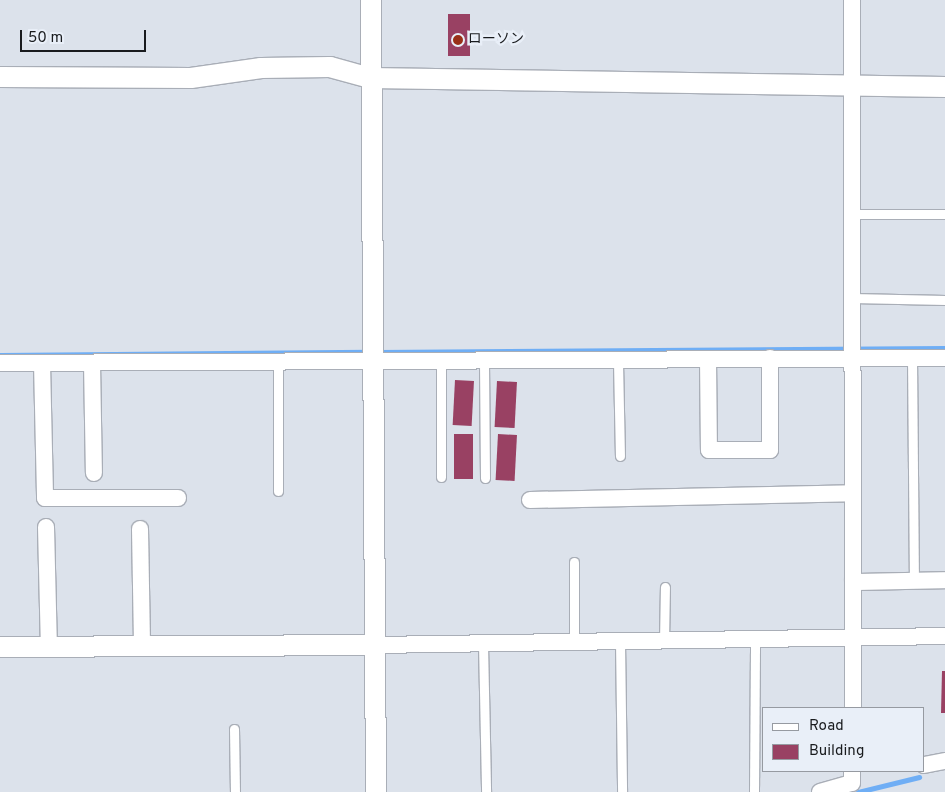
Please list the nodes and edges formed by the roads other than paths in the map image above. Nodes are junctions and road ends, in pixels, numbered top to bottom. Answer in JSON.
{"nodes":[{"id":1,"x":371,"y":0,"type":"edge"},
{"id":2,"x":852,"y":0,"type":"edge"},
{"id":3,"x":0,"y":77,"type":"edge"},
{"id":4,"x":370,"y":78,"type":"junction"},
{"id":5,"x":850,"y":87,"type":"junction"},
{"id":6,"x":945,"y":87,"type":"edge"},
{"id":7,"x":852,"y":214,"type":"junction"},
{"id":8,"x":945,"y":214,"type":"edge"},
{"id":9,"x":852,"y":298,"type":"junction"},
{"id":10,"x":945,"y":300,"type":"edge"},
{"id":11,"x":852,"y":357,"type":"junction"},
{"id":12,"x":770,"y":358,"type":"junction"},
{"id":13,"x":912,"y":358,"type":"junction"},
{"id":14,"x":945,"y":358,"type":"edge"},
{"id":15,"x":708,"y":359,"type":"junction"},
{"id":16,"x":618,"y":362,"type":"junction"},
{"id":17,"x":0,"y":363,"type":"edge"},
{"id":18,"x":42,"y":363,"type":"junction"},
{"id":19,"x":92,"y":363,"type":"junction"},
{"id":20,"x":441,"y":363,"type":"junction"},
{"id":21,"x":484,"y":363,"type":"junction"},
{"id":22,"x":278,"y":364,"type":"junction"},
{"id":23,"x":375,"y":364,"type":"junction"},
{"id":24,"x":620,"y":456,"type":"dead end"},
{"id":25,"x":94,"y":473,"type":"dead end"},
{"id":26,"x":441,"y":477,"type":"dead end"},
{"id":27,"x":485,"y":478,"type":"dead end"},
{"id":28,"x":278,"y":491,"type":"dead end"},
{"id":29,"x":853,"y":494,"type":"junction"},
{"id":30,"x":178,"y":498,"type":"dead end"},
{"id":31,"x":530,"y":500,"type":"dead end"},
{"id":32,"x":46,"y":527,"type":"dead end"},
{"id":33,"x":140,"y":529,"type":"dead end"},
{"id":34,"x":574,"y":562,"type":"dead end"},
{"id":35,"x":945,"y":580,"type":"edge"},
{"id":36,"x":914,"y":581,"type":"junction"},
{"id":37,"x":853,"y":582,"type":"junction"},
{"id":38,"x":665,"y":587,"type":"dead end"},
{"id":39,"x":945,"y":636,"type":"edge"},
{"id":40,"x":853,"y":637,"type":"junction"},
{"id":41,"x":755,"y":641,"type":"junction"},
{"id":42,"x":620,"y":642,"type":"junction"},
{"id":43,"x":664,"y":642,"type":"junction"},
{"id":44,"x":574,"y":643,"type":"junction"},
{"id":45,"x":483,"y":644,"type":"junction"},
{"id":46,"x":375,"y":645,"type":"junction"},
{"id":47,"x":142,"y":646,"type":"junction"},
{"id":48,"x":0,"y":647,"type":"edge"},
{"id":49,"x":48,"y":647,"type":"junction"},
{"id":50,"x":852,"y":707,"type":"edge"},
{"id":51,"x":234,"y":729,"type":"dead end"},
{"id":52,"x":945,"y":762,"type":"edge"},
{"id":53,"x":925,"y":766,"type":"edge"},
{"id":54,"x":852,"y":772,"type":"edge"},
{"id":55,"x":235,"y":792,"type":"edge"},
{"id":56,"x":376,"y":792,"type":"edge"},
{"id":57,"x":486,"y":792,"type":"edge"},
{"id":58,"x":622,"y":792,"type":"edge"},
{"id":59,"x":754,"y":792,"type":"edge"},
{"id":60,"x":820,"y":792,"type":"edge"}],
"edges":[{"from":1,"to":4,"type":"street"},
{"from":2,"to":5,"type":"street"},
{"from":3,"to":4,"type":"street"},
{"from":4,"to":5,"type":"street"},
{"from":4,"to":23,"type":"street"},
{"from":5,"to":6,"type":"street"},
{"from":5,"to":7,"type":"street"},
{"from":7,"to":8,"type":"lane"},
{"from":7,"to":9,"type":"street"},
{"from":9,"to":10,"type":"lane"},
{"from":9,"to":11,"type":"street"},
{"from":11,"to":12,"type":"street"},
{"from":11,"to":13,"type":"street"},
{"from":11,"to":29,"type":"street"},
{"from":12,"to":15,"type":"street"},
{"from":12,"to":15,"type":"street"},
{"from":13,"to":14,"type":"street"},
{"from":13,"to":36,"type":"lane"},
{"from":15,"to":16,"type":"street"},
{"from":16,"to":21,"type":"street"},
{"from":16,"to":24,"type":"lane"},
{"from":17,"to":18,"type":"street"},
{"from":18,"to":19,"type":"street"},
{"from":18,"to":30,"type":"street"},
{"from":19,"to":22,"type":"street"},
{"from":19,"to":25,"type":"street"},
{"from":20,"to":21,"type":"street"},
{"from":20,"to":23,"type":"street"},
{"from":20,"to":26,"type":"lane"},
{"from":21,"to":27,"type":"lane"},
{"from":22,"to":23,"type":"street"},
{"from":22,"to":28,"type":"lane"},
{"from":23,"to":46,"type":"street"},
{"from":29,"to":31,"type":"street"},
{"from":29,"to":37,"type":"street"},
{"from":32,"to":49,"type":"street"},
{"from":33,"to":47,"type":"street"},
{"from":34,"to":44,"type":"lane"},
{"from":35,"to":36,"type":"street"},
{"from":36,"to":37,"type":"street"},
{"from":37,"to":40,"type":"street"},
{"from":38,"to":43,"type":"lane"},
{"from":39,"to":40,"type":"street"},
{"from":40,"to":41,"type":"street"},
{"from":40,"to":50,"type":"street"},
{"from":41,"to":43,"type":"street"},
{"from":41,"to":59,"type":"lane"},
{"from":42,"to":43,"type":"street"},
{"from":42,"to":44,"type":"street"},
{"from":42,"to":58,"type":"lane"},
{"from":44,"to":45,"type":"street"},
{"from":45,"to":46,"type":"street"},
{"from":45,"to":57,"type":"lane"},
{"from":46,"to":47,"type":"street"},
{"from":46,"to":56,"type":"street"},
{"from":47,"to":49,"type":"street"},
{"from":48,"to":49,"type":"street"},
{"from":51,"to":55,"type":"lane"},
{"from":52,"to":53,"type":"street"},
{"from":54,"to":60,"type":"street"}]}
